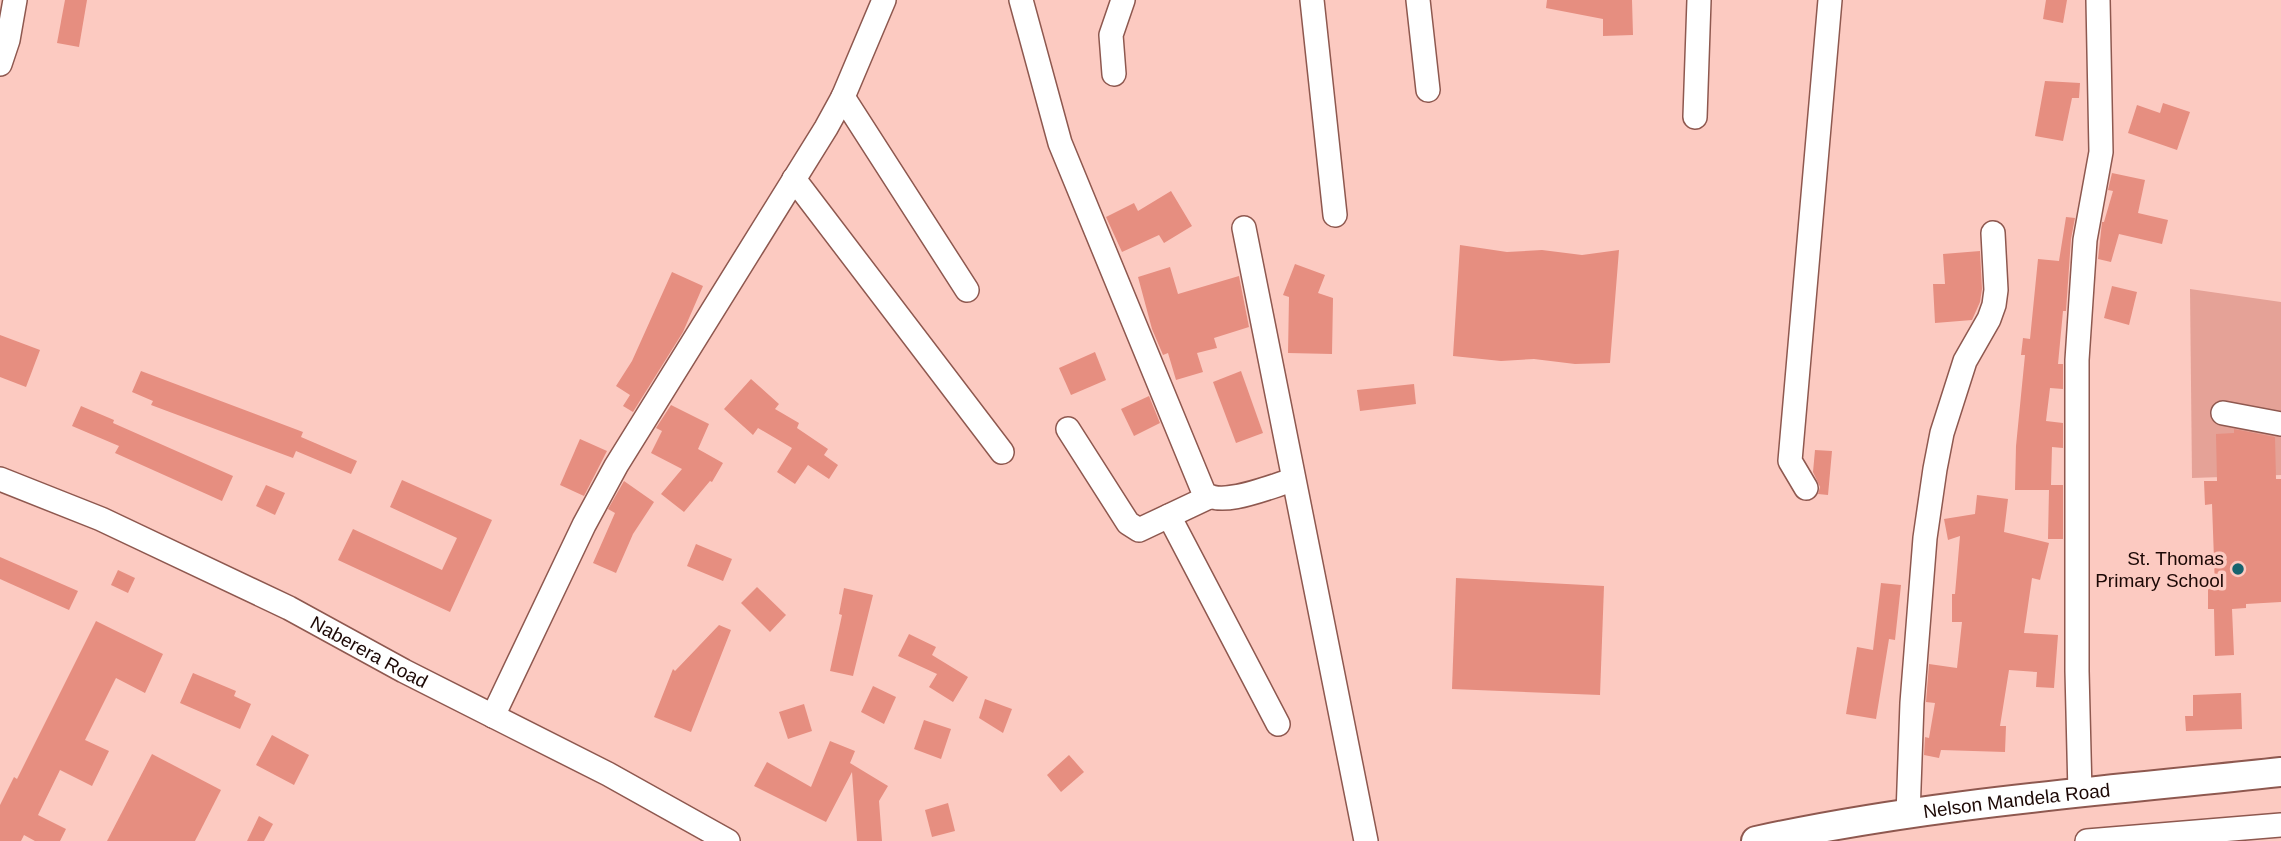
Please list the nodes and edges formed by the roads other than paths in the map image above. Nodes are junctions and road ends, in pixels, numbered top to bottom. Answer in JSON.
{"nodes":[{"id":1,"x":15,"y":0,"type":"edge"},
{"id":2,"x":884,"y":0,"type":"edge"},
{"id":3,"x":1021,"y":0,"type":"edge"},
{"id":4,"x":1123,"y":0,"type":"edge"},
{"id":5,"x":1312,"y":0,"type":"edge"},
{"id":6,"x":1418,"y":0,"type":"edge"},
{"id":7,"x":1699,"y":0,"type":"edge"},
{"id":8,"x":1830,"y":0,"type":"edge"},
{"id":9,"x":2098,"y":0,"type":"edge"},
{"id":10,"x":0,"y":65,"type":"edge"},
{"id":11,"x":1114,"y":74,"type":"dead end"},
{"id":12,"x":1428,"y":90,"type":"dead end"},
{"id":13,"x":843,"y":97,"type":"junction"},
{"id":14,"x":1695,"y":117,"type":"dead end"},
{"id":15,"x":794,"y":179,"type":"junction"},
{"id":16,"x":1335,"y":215,"type":"dead end"},
{"id":17,"x":1244,"y":228,"type":"dead end"},
{"id":18,"x":1993,"y":233,"type":"dead end"},
{"id":19,"x":967,"y":290,"type":"dead end"},
{"id":20,"x":2223,"y":413,"type":"dead end"},
{"id":21,"x":2281,"y":424,"type":"edge"},
{"id":22,"x":1068,"y":429,"type":"dead end"},
{"id":23,"x":1002,"y":452,"type":"dead end"},
{"id":24,"x":0,"y":479,"type":"edge"},
{"id":25,"x":1293,"y":480,"type":"junction"},
{"id":26,"x":1806,"y":488,"type":"dead end"},
{"id":27,"x":1209,"y":497,"type":"junction"},
{"id":28,"x":1169,"y":516,"type":"junction"},
{"id":29,"x":493,"y":716,"type":"junction"},
{"id":30,"x":1278,"y":724,"type":"dead end"},
{"id":31,"x":2281,"y":772,"type":"edge"},
{"id":32,"x":2080,"y":793,"type":"junction"},
{"id":33,"x":1908,"y":815,"type":"junction"},
{"id":34,"x":2281,"y":825,"type":"edge"},
{"id":35,"x":729,"y":841,"type":"edge"},
{"id":36,"x":1366,"y":841,"type":"edge"},
{"id":37,"x":1756,"y":841,"type":"edge"},
{"id":38,"x":2087,"y":841,"type":"edge"}],
"edges":[{"from":1,"to":10,"type":"street"},
{"from":2,"to":13,"type":"street"},
{"from":3,"to":27,"type":"street"},
{"from":4,"to":11,"type":"street"},
{"from":5,"to":16,"type":"street"},
{"from":6,"to":12,"type":"street"},
{"from":7,"to":14,"type":"street"},
{"from":8,"to":26,"type":"street"},
{"from":9,"to":32,"type":"street"},
{"from":13,"to":15,"type":"street"},
{"from":13,"to":19,"type":"street"},
{"from":15,"to":23,"type":"street"},
{"from":15,"to":29,"type":"street"},
{"from":17,"to":25,"type":"street"},
{"from":18,"to":33,"type":"street"},
{"from":20,"to":21,"type":"street"},
{"from":22,"to":28,"type":"street"},
{"from":24,"to":29,"type":"street","name":"Naberera Road"},
{"from":25,"to":27,"type":"street"},
{"from":25,"to":36,"type":"street"},
{"from":27,"to":28,"type":"street"},
{"from":28,"to":30,"type":"street"},
{"from":29,"to":35,"type":"street","name":"Naberera Road"},
{"from":31,"to":32,"type":"main road","name":"Nelson Mandela Road"},
{"from":32,"to":33,"type":"main road","name":"Nelson Mandela Road"},
{"from":33,"to":37,"type":"main road","name":"Nelson Mandela Road"},
{"from":34,"to":38,"type":"street"}]}
